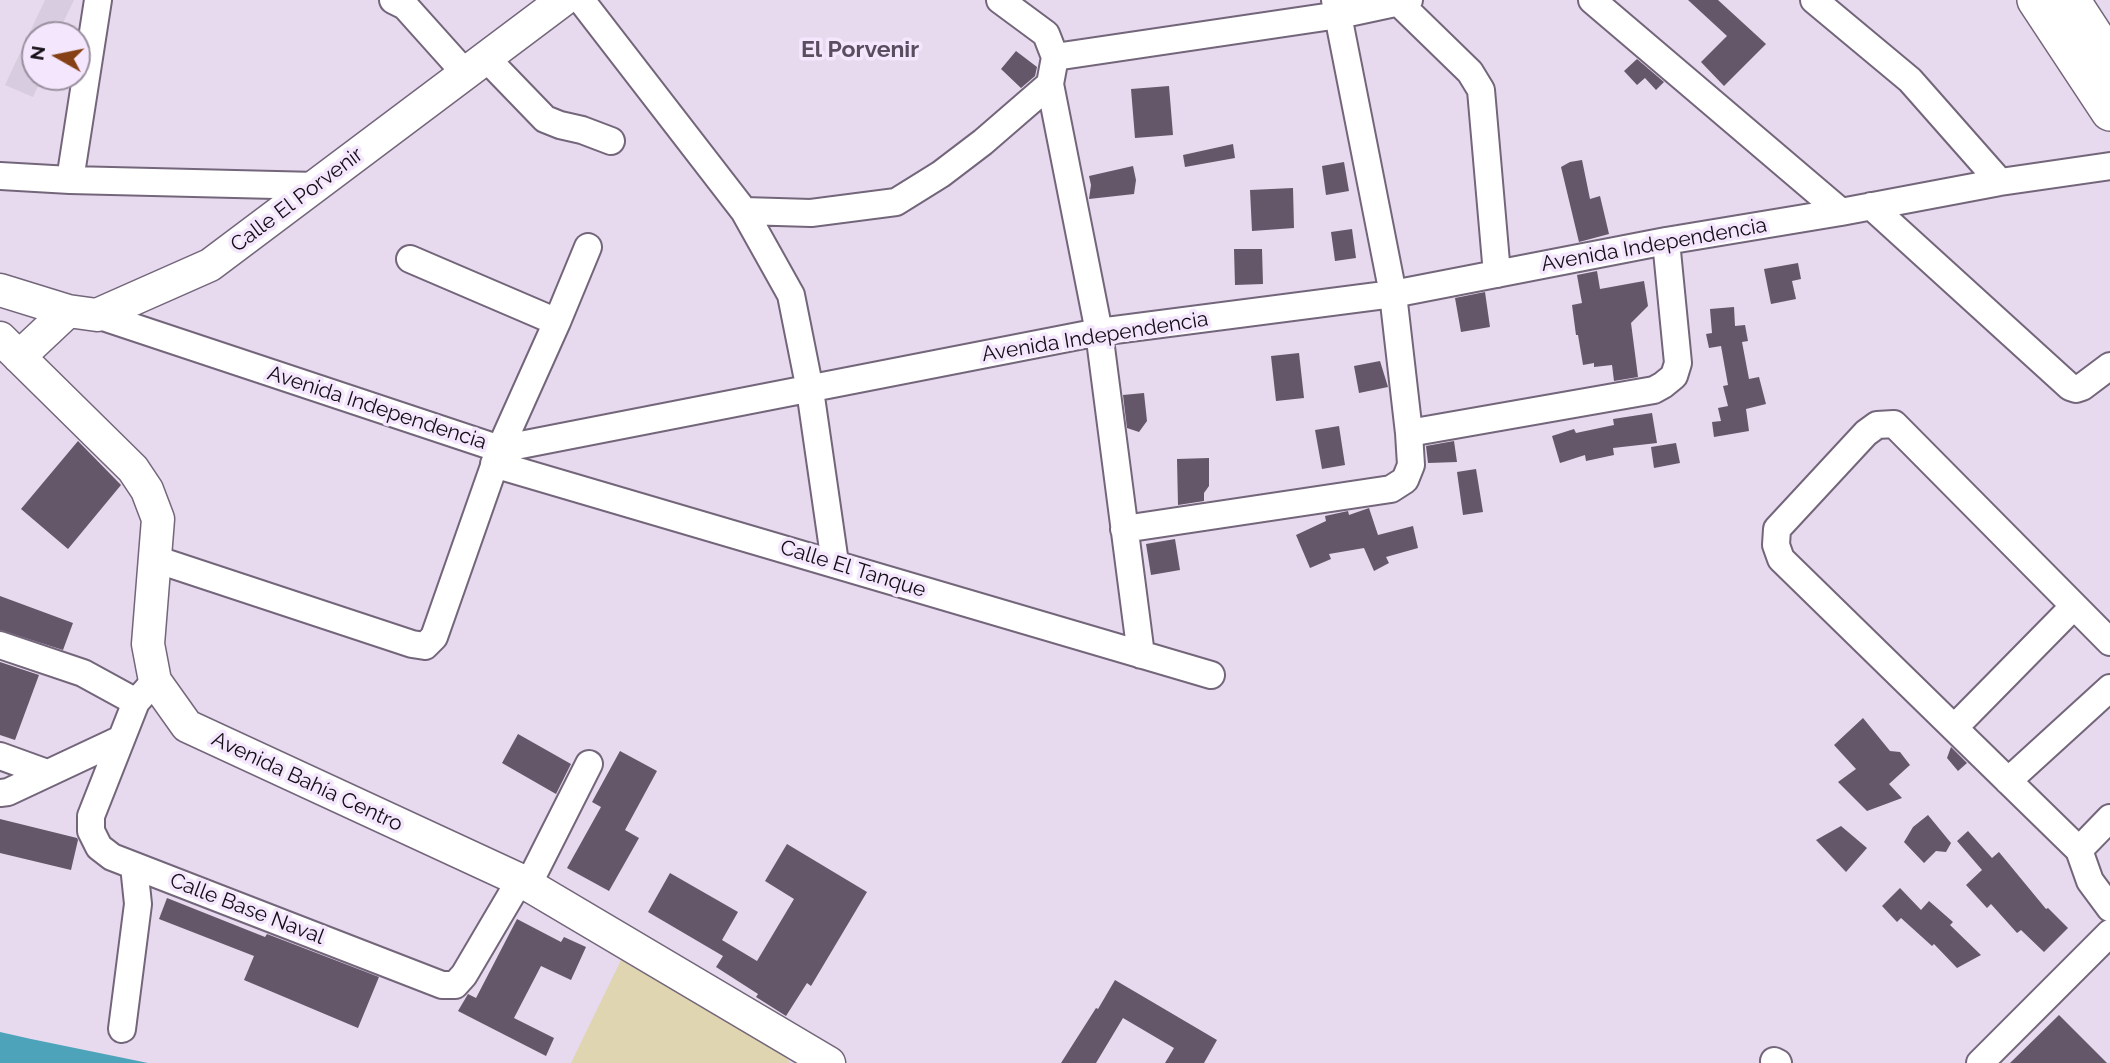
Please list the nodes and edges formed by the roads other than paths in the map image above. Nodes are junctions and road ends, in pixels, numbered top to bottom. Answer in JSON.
{"nodes":[{"id":1,"x":98,"y":0,"type":"edge"},
{"id":2,"x":393,"y":0,"type":"edge"},
{"id":3,"x":563,"y":0,"type":"edge"},
{"id":4,"x":581,"y":0,"type":"edge"},
{"id":5,"x":1000,"y":0,"type":"edge"},
{"id":6,"x":1592,"y":0,"type":"edge"},
{"id":7,"x":1814,"y":0,"type":"edge"},
{"id":8,"x":2036,"y":0,"type":"edge"},
{"id":9,"x":2071,"y":0,"type":"edge"},
{"id":10,"x":1403,"y":1,"type":"edge"},
{"id":11,"x":1337,"y":8,"type":"edge"},
{"id":12,"x":1055,"y":57,"type":"junction"},
{"id":13,"x":2110,"y":60,"type":"edge"},
{"id":14,"x":476,"y":66,"type":"junction"},
{"id":15,"x":1050,"y":84,"type":"junction"},
{"id":16,"x":2110,"y":112,"type":"edge"},
{"id":17,"x":611,"y":142,"type":"dead end"},
{"id":18,"x":2110,"y":166,"type":"edge"},
{"id":19,"x":0,"y":176,"type":"edge"},
{"id":20,"x":70,"y":180,"type":"junction"},
{"id":21,"x":2000,"y":182,"type":"junction"},
{"id":22,"x":317,"y":186,"type":"junction"},
{"id":23,"x":1871,"y":206,"type":"junction"},
{"id":24,"x":744,"y":211,"type":"junction"},
{"id":25,"x":1841,"y":212,"type":"junction"},
{"id":26,"x":1666,"y":242,"type":"junction"},
{"id":27,"x":588,"y":247,"type":"dead end"},
{"id":28,"x":410,"y":259,"type":"dead end"},
{"id":29,"x":1497,"y":274,"type":"junction"},
{"id":30,"x":0,"y":290,"type":"edge"},
{"id":31,"x":1393,"y":294,"type":"junction"},
{"id":32,"x":82,"y":313,"type":"junction"},
{"id":33,"x":557,"y":322,"type":"junction"},
{"id":34,"x":1099,"y":332,"type":"junction"},
{"id":35,"x":9,"y":347,"type":"edge"},
{"id":36,"x":2110,"y":366,"type":"edge"},
{"id":37,"x":810,"y":390,"type":"junction"},
{"id":38,"x":1409,"y":433,"type":"junction"},
{"id":39,"x":497,"y":456,"type":"junction"},
{"id":40,"x":1124,"y":529,"type":"junction"},
{"id":41,"x":155,"y":559,"type":"junction"},
{"id":42,"x":835,"y":564,"type":"junction"},
{"id":43,"x":2074,"y":606,"type":"junction"},
{"id":44,"x":2110,"y":642,"type":"edge"},
{"id":45,"x":0,"y":645,"type":"edge"},
{"id":46,"x":1141,"y":655,"type":"junction"},
{"id":47,"x":1211,"y":675,"type":"dead end"},
{"id":48,"x":2110,"y":688,"type":"edge"},
{"id":49,"x":146,"y":691,"type":"junction"},
{"id":50,"x":1954,"y":728,"type":"junction"},
{"id":51,"x":121,"y":738,"type":"junction"},
{"id":52,"x":0,"y":756,"type":"edge"},
{"id":53,"x":589,"y":764,"type":"dead end"},
{"id":54,"x":47,"y":773,"type":"junction"},
{"id":55,"x":2008,"y":781,"type":"junction"},
{"id":56,"x":0,"y":793,"type":"edge"},
{"id":57,"x":2110,"y":818,"type":"edge"},
{"id":58,"x":2079,"y":850,"type":"junction"},
{"id":59,"x":134,"y":866,"type":"junction"},
{"id":60,"x":524,"y":882,"type":"junction"},
{"id":61,"x":2110,"y":908,"type":"edge"},
{"id":62,"x":2110,"y":933,"type":"edge"},
{"id":63,"x":122,"y":1029,"type":"dead end"},
{"id":64,"x":829,"y":1063,"type":"edge"},
{"id":65,"x":1980,"y":1063,"type":"edge"}],
"edges":[{"from":1,"to":20,"type":"street"},
{"from":2,"to":14,"type":"street"},
{"from":3,"to":14,"type":"main road","name":"Calle El Porvenir"},
{"from":4,"to":24,"type":"street"},
{"from":5,"to":12,"type":"street"},
{"from":6,"to":25,"type":"street"},
{"from":7,"to":21,"type":"street"},
{"from":8,"to":16,"type":"highway"},
{"from":9,"to":13,"type":"highway"},
{"from":10,"to":11,"type":"street"},
{"from":10,"to":29,"type":"street"},
{"from":11,"to":12,"type":"street"},
{"from":11,"to":31,"type":"street"},
{"from":12,"to":15,"type":"street"},
{"from":14,"to":17,"type":"street"},
{"from":14,"to":22,"type":"main road","name":"Calle El Porvenir"},
{"from":15,"to":24,"type":"street"},
{"from":15,"to":34,"type":"street"},
{"from":18,"to":21,"type":"street","name":"Avenida Independencia"},
{"from":19,"to":20,"type":"street"},
{"from":20,"to":22,"type":"street"},
{"from":21,"to":23,"type":"street","name":"Avenida Independencia"},
{"from":22,"to":32,"type":"main road","name":"Calle El Porvenir"},
{"from":23,"to":25,"type":"street","name":"Avenida Independencia"},
{"from":23,"to":36,"type":"street"},
{"from":24,"to":37,"type":"street"},
{"from":25,"to":26,"type":"street","name":"Avenida Independencia"},
{"from":26,"to":29,"type":"street","name":"Avenida Independencia"},
{"from":26,"to":38,"type":"street"},
{"from":27,"to":33,"type":"street"},
{"from":28,"to":33,"type":"street"},
{"from":29,"to":31,"type":"street","name":"Avenida Independencia"},
{"from":30,"to":32,"type":"main road"},
{"from":31,"to":34,"type":"street","name":"Avenida Independencia"},
{"from":31,"to":38,"type":"street"},
{"from":32,"to":35,"type":"main road","name":"Calle El Porvenir"},
{"from":32,"to":39,"type":"street","name":"Avenida Independencia"},
{"from":33,"to":39,"type":"street"},
{"from":34,"to":37,"type":"street","name":"Avenida Independencia"},
{"from":34,"to":40,"type":"street"},
{"from":35,"to":41,"type":"main road","name":"Avenida Bahía Centro"},
{"from":37,"to":39,"type":"street","name":"Avenida Independencia"},
{"from":37,"to":42,"type":"street"},
{"from":38,"to":40,"type":"street"},
{"from":39,"to":41,"type":"street"},
{"from":39,"to":42,"type":"street","name":"Calle El Tanque"},
{"from":40,"to":46,"type":"street"},
{"from":41,"to":49,"type":"main road","name":"Avenida Bahía Centro"},
{"from":42,"to":46,"type":"street","name":"Calle El Tanque"},
{"from":43,"to":44,"type":"street"},
{"from":43,"to":50,"type":"street"},
{"from":43,"to":50,"type":"street"},
{"from":45,"to":49,"type":"street"},
{"from":46,"to":47,"type":"street","name":"Calle El Tanque"},
{"from":48,"to":55,"type":"street"},
{"from":49,"to":51,"type":"street","name":"Calle Base Naval"},
{"from":49,"to":60,"type":"main road","name":"Avenida Bahía Centro"},
{"from":50,"to":55,"type":"street"},
{"from":51,"to":54,"type":"street"},
{"from":51,"to":59,"type":"street","name":"Calle Base Naval"},
{"from":52,"to":54,"type":"street"},
{"from":53,"to":60,"type":"street","name":"Calle Base Naval"},
{"from":54,"to":56,"type":"street"},
{"from":55,"to":58,"type":"street"},
{"from":57,"to":58,"type":"street"},
{"from":58,"to":61,"type":"street"},
{"from":59,"to":60,"type":"street","name":"Calle Base Naval"},
{"from":59,"to":63,"type":"street"},
{"from":60,"to":64,"type":"main road","name":"Avenida Bahía Centro"},
{"from":62,"to":65,"type":"street"}]}
